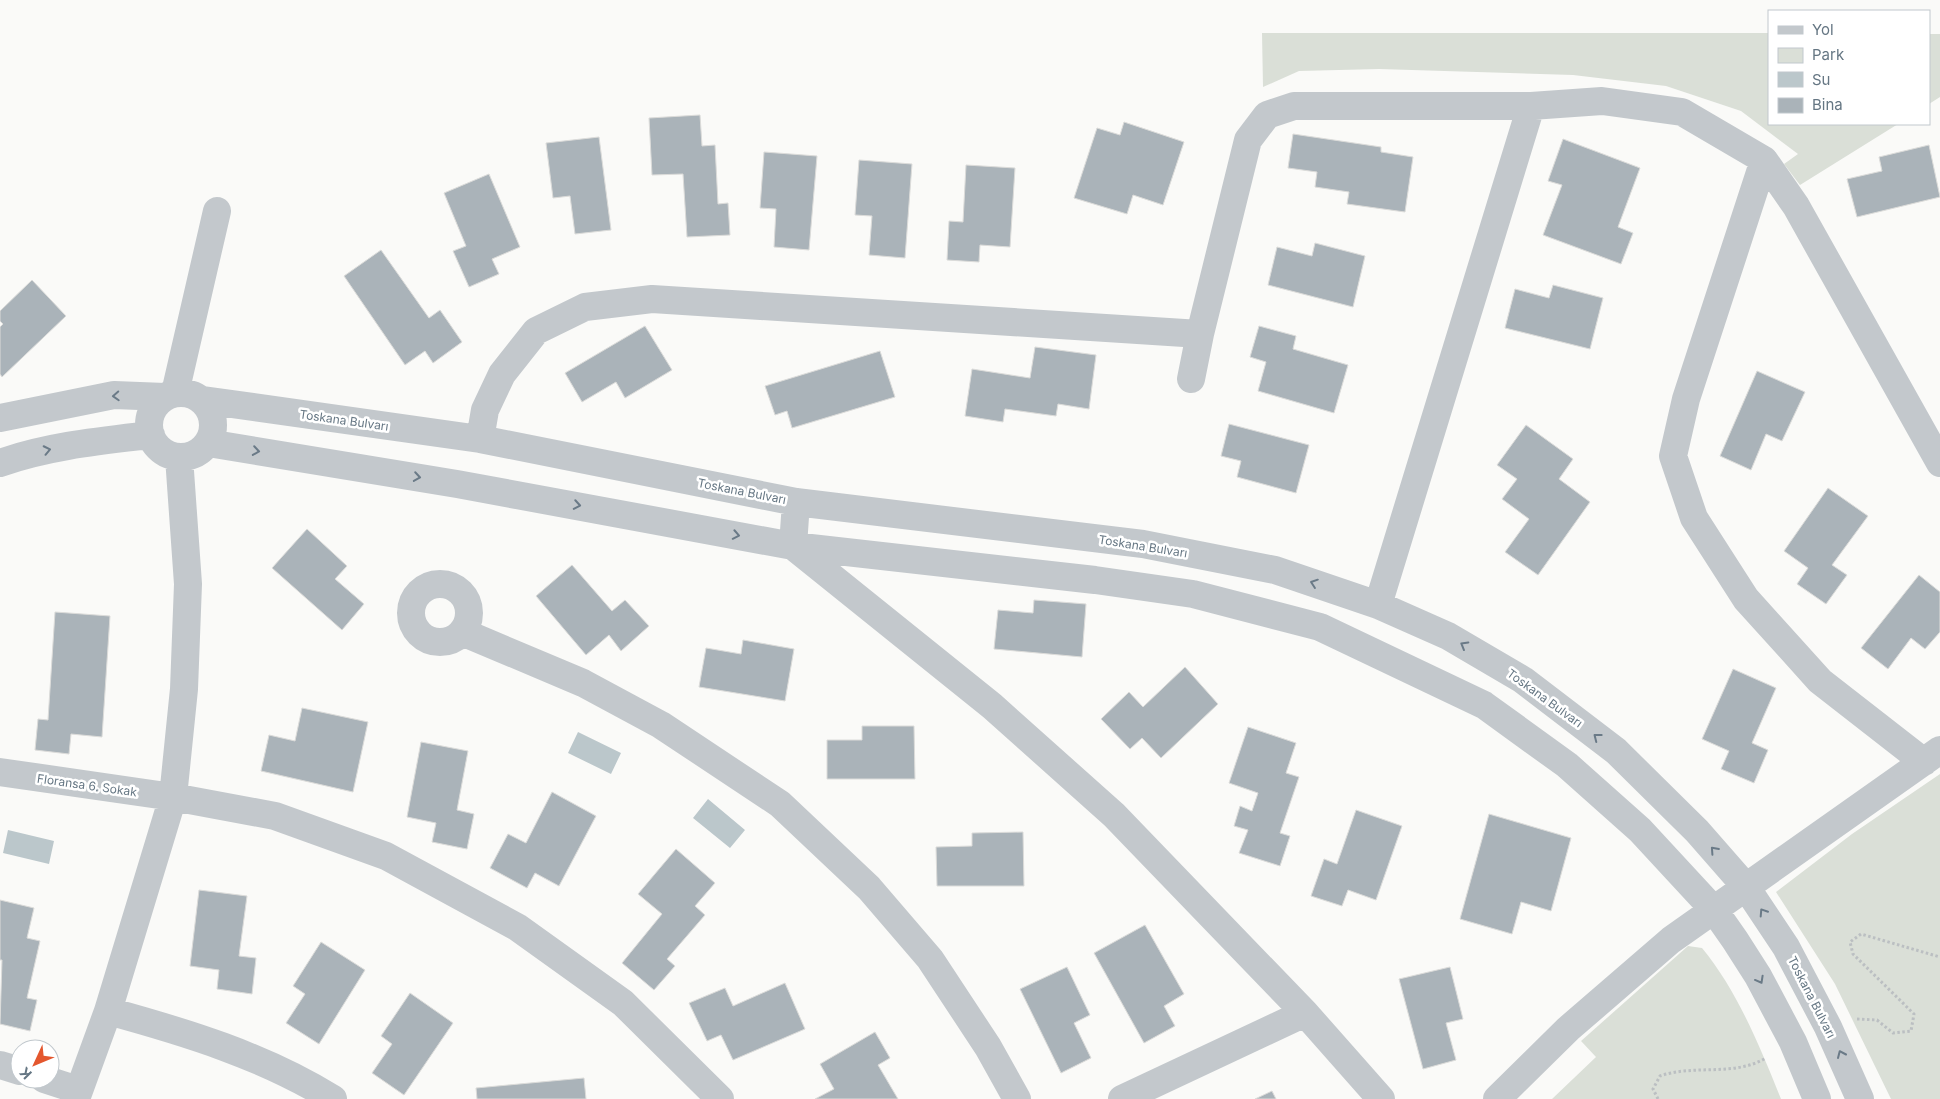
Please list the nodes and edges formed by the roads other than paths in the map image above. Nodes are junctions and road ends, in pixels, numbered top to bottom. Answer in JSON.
{"nodes":[{"id":1,"x":1531,"y":106,"type":"junction"},
{"id":2,"x":1764,"y":160,"type":"junction"},
{"id":3,"x":216,"y":211,"type":"dead end"},
{"id":4,"x":1200,"y":334,"type":"junction"},
{"id":5,"x":1191,"y":378,"type":"dead end"},
{"id":6,"x":170,"y":395,"type":"junction"},
{"id":7,"x":203,"y":400,"type":"junction"},
{"id":8,"x":0,"y":418,"type":"edge"},
{"id":9,"x":151,"y":435,"type":"junction"},
{"id":10,"x":480,"y":439,"type":"junction"},
{"id":11,"x":208,"y":443,"type":"junction"},
{"id":12,"x":179,"y":457,"type":"junction"},
{"id":13,"x":0,"y":463,"type":"edge"},
{"id":14,"x":1940,"y":463,"type":"edge"},
{"id":15,"x":796,"y":502,"type":"junction"},
{"id":16,"x":793,"y":546,"type":"junction"},
{"id":17,"x":1378,"y":605,"type":"junction"},
{"id":18,"x":462,"y":632,"type":"dead end"},
{"id":19,"x":1932,"y":756,"type":"edge"},
{"id":20,"x":0,"y":772,"type":"edge"},
{"id":21,"x":173,"y":797,"type":"junction"},
{"id":22,"x":1746,"y":887,"type":"junction"},
{"id":23,"x":1714,"y":910,"type":"junction"},
{"id":24,"x":108,"y":1011,"type":"junction"},
{"id":25,"x":1305,"y":1013,"type":"junction"},
{"id":26,"x":60,"y":1087,"type":"edge"},
{"id":27,"x":77,"y":1095,"type":"edge"},
{"id":28,"x":333,"y":1099,"type":"edge"},
{"id":29,"x":720,"y":1099,"type":"edge"},
{"id":30,"x":1017,"y":1099,"type":"edge"},
{"id":31,"x":1122,"y":1099,"type":"edge"},
{"id":32,"x":1381,"y":1099,"type":"edge"},
{"id":33,"x":1498,"y":1099,"type":"edge"},
{"id":34,"x":1817,"y":1099,"type":"edge"},
{"id":35,"x":1860,"y":1099,"type":"edge"}],
"edges":[{"from":1,"to":2,"type":"street"},
{"from":1,"to":4,"type":"street"},
{"from":1,"to":17,"type":"street"},
{"from":2,"to":14,"type":"street"},
{"from":2,"to":19,"type":"street"},
{"from":3,"to":6,"type":"street"},
{"from":4,"to":5,"type":"street"},
{"from":4,"to":10,"type":"street"},
{"from":6,"to":7,"type":"street","name":"Toskana Bulvarı"},
{"from":6,"to":8,"type":"street","name":"Toskana Bulvarı","one_way":true},
{"from":6,"to":9,"type":"street"},
{"from":7,"to":10,"type":"street","name":"Toskana Bulvarı"},
{"from":7,"to":11,"type":"street"},
{"from":9,"to":12,"type":"street"},
{"from":13,"to":9,"type":"street","one_way":true},
{"from":10,"to":15,"type":"street","name":"Toskana Bulvarı"},
{"from":11,"to":12,"type":"street"},
{"from":11,"to":16,"type":"street","one_way":true},
{"from":12,"to":21,"type":"street"},
{"from":15,"to":16,"type":"street"},
{"from":17,"to":15,"type":"street","name":"Toskana Bulvarı","one_way":true},
{"from":16,"to":23,"type":"street"},
{"from":16,"to":25,"type":"street"},
{"from":22,"to":17,"type":"street","name":"Toskana Bulvarı","one_way":true},
{"from":18,"to":30,"type":"street"},
{"from":19,"to":22,"type":"street"},
{"from":20,"to":21,"type":"street","name":"Floransa 6. Sokak"},
{"from":21,"to":24,"type":"street"},
{"from":21,"to":29,"type":"street","name":"Floransa 6. Sokak"},
{"from":22,"to":23,"type":"street"},
{"from":35,"to":22,"type":"street","name":"Toskana Bulvarı","one_way":true},
{"from":23,"to":33,"type":"street"},
{"from":23,"to":34,"type":"street","one_way":true},
{"from":24,"to":27,"type":"street"},
{"from":24,"to":28,"type":"street"},
{"from":25,"to":31,"type":"street"},
{"from":25,"to":32,"type":"street"},
{"from":26,"to":27,"type":"street"}]}
